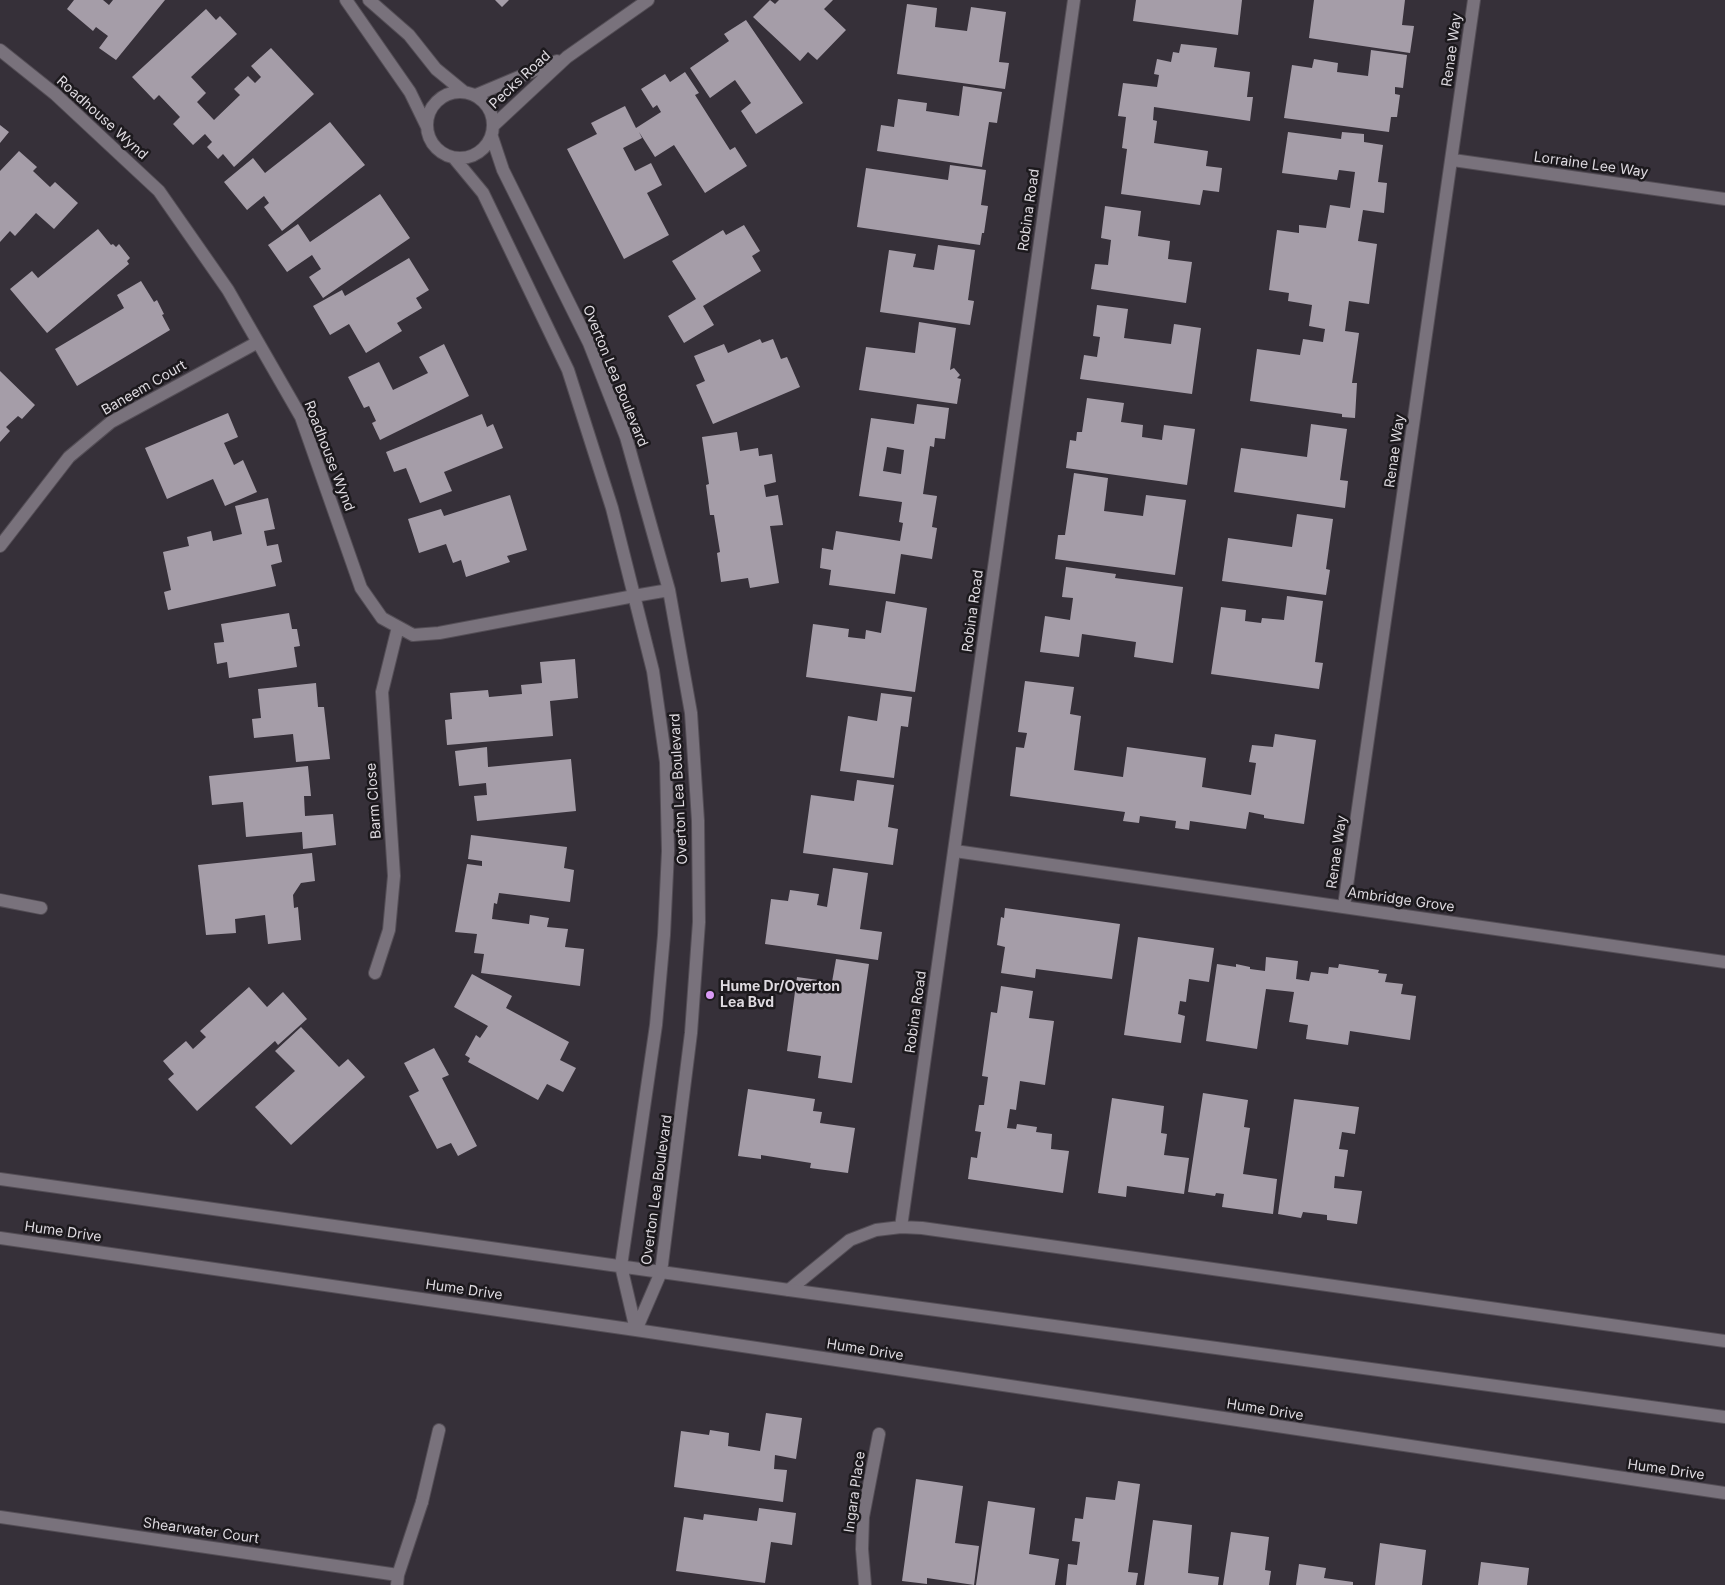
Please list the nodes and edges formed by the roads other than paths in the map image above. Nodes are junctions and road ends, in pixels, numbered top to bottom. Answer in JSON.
{"nodes":[{"id":1,"x":346,"y":0,"type":"edge"},
{"id":2,"x":369,"y":0,"type":"edge"},
{"id":3,"x":648,"y":0,"type":"edge"},
{"id":4,"x":1074,"y":0,"type":"edge"},
{"id":5,"x":1474,"y":0,"type":"edge"},
{"id":6,"x":0,"y":50,"type":"edge"},
{"id":7,"x":567,"y":57,"type":"junction"},
{"id":8,"x":470,"y":93,"type":"junction"},
{"id":9,"x":426,"y":127,"type":"junction"},
{"id":10,"x":493,"y":131,"type":"junction"},
{"id":11,"x":454,"y":158,"type":"junction"},
{"id":12,"x":1453,"y":160,"type":"junction"},
{"id":13,"x":1725,"y":199,"type":"edge"},
{"id":14,"x":258,"y":342,"type":"junction"},
{"id":15,"x":0,"y":546,"type":"edge"},
{"id":16,"x":669,"y":590,"type":"junction"},
{"id":17,"x":634,"y":596,"type":"junction"},
{"id":18,"x":398,"y":626,"type":"junction"},
{"id":19,"x":954,"y":851,"type":"junction"},
{"id":20,"x":0,"y":900,"type":"edge"},
{"id":21,"x":1344,"y":906,"type":"junction"},
{"id":22,"x":41,"y":908,"type":"dead end"},
{"id":23,"x":1725,"y":962,"type":"edge"},
{"id":24,"x":375,"y":973,"type":"dead end"},
{"id":25,"x":0,"y":1179,"type":"edge"},
{"id":26,"x":902,"y":1226,"type":"junction"},
{"id":27,"x":0,"y":1238,"type":"edge"},
{"id":28,"x":621,"y":1266,"type":"junction"},
{"id":29,"x":661,"y":1272,"type":"junction"},
{"id":30,"x":789,"y":1290,"type":"junction"},
{"id":31,"x":636,"y":1330,"type":"junction"},
{"id":32,"x":1725,"y":1340,"type":"edge"},
{"id":33,"x":1725,"y":1417,"type":"edge"},
{"id":34,"x":439,"y":1430,"type":"dead end"},
{"id":35,"x":879,"y":1434,"type":"dead end"},
{"id":36,"x":1725,"y":1493,"type":"edge"},
{"id":37,"x":0,"y":1517,"type":"edge"},
{"id":38,"x":398,"y":1580,"type":"edge"},
{"id":39,"x":865,"y":1585,"type":"edge"}],
"edges":[{"from":1,"to":9,"type":"street"},
{"from":2,"to":8,"type":"street"},
{"from":3,"to":7,"type":"street","name":"Pecks Road"},
{"from":4,"to":19,"type":"street","name":"Robina Road"},
{"from":5,"to":12,"type":"street","name":"Renae Way"},
{"from":6,"to":14,"type":"street","name":"Roadhouse Wynd"},
{"from":7,"to":8,"type":"street","name":"Pecks Road"},
{"from":7,"to":10,"type":"street","name":"Pecks Road"},
{"from":8,"to":9,"type":"street"},
{"from":8,"to":10,"type":"street"},
{"from":9,"to":11,"type":"street"},
{"from":10,"to":11,"type":"street"},
{"from":10,"to":16,"type":"street","name":"Overton Lea Boulevard"},
{"from":11,"to":17,"type":"street","name":"Overton Lea Boulevard"},
{"from":12,"to":13,"type":"street","name":"Lorraine Lee Way"},
{"from":12,"to":21,"type":"street","name":"Renae Way"},
{"from":14,"to":15,"type":"street","name":"Baneem Court"},
{"from":14,"to":18,"type":"street","name":"Roadhouse Wynd"},
{"from":16,"to":17,"type":"street","name":"Roadhouse Wynd"},
{"from":16,"to":29,"type":"street","name":"Overton Lea Boulevard"},
{"from":17,"to":18,"type":"street","name":"Roadhouse Wynd"},
{"from":17,"to":28,"type":"street","name":"Overton Lea Boulevard"},
{"from":18,"to":24,"type":"street","name":"Barm Close"},
{"from":19,"to":21,"type":"street","name":"Ambridge Grove"},
{"from":19,"to":26,"type":"street","name":"Robina Road"},
{"from":20,"to":22,"type":"street"},
{"from":21,"to":23,"type":"street","name":"Ambridge Grove"},
{"from":25,"to":28,"type":"street"},
{"from":26,"to":30,"type":"street"},
{"from":26,"to":32,"type":"street"},
{"from":27,"to":31,"type":"street","name":"Hume Drive"},
{"from":28,"to":29,"type":"street"},
{"from":28,"to":31,"type":"street","name":"Overton Lea Boulevard"},
{"from":29,"to":30,"type":"street"},
{"from":29,"to":31,"type":"street","name":"Overton Lea Boulevard"},
{"from":30,"to":33,"type":"street"},
{"from":31,"to":36,"type":"street","name":"Hume Drive"},
{"from":34,"to":38,"type":"street","name":"Shearwater Court"},
{"from":35,"to":39,"type":"street","name":"Ingara Place"},
{"from":37,"to":38,"type":"street","name":"Shearwater Court"}]}
